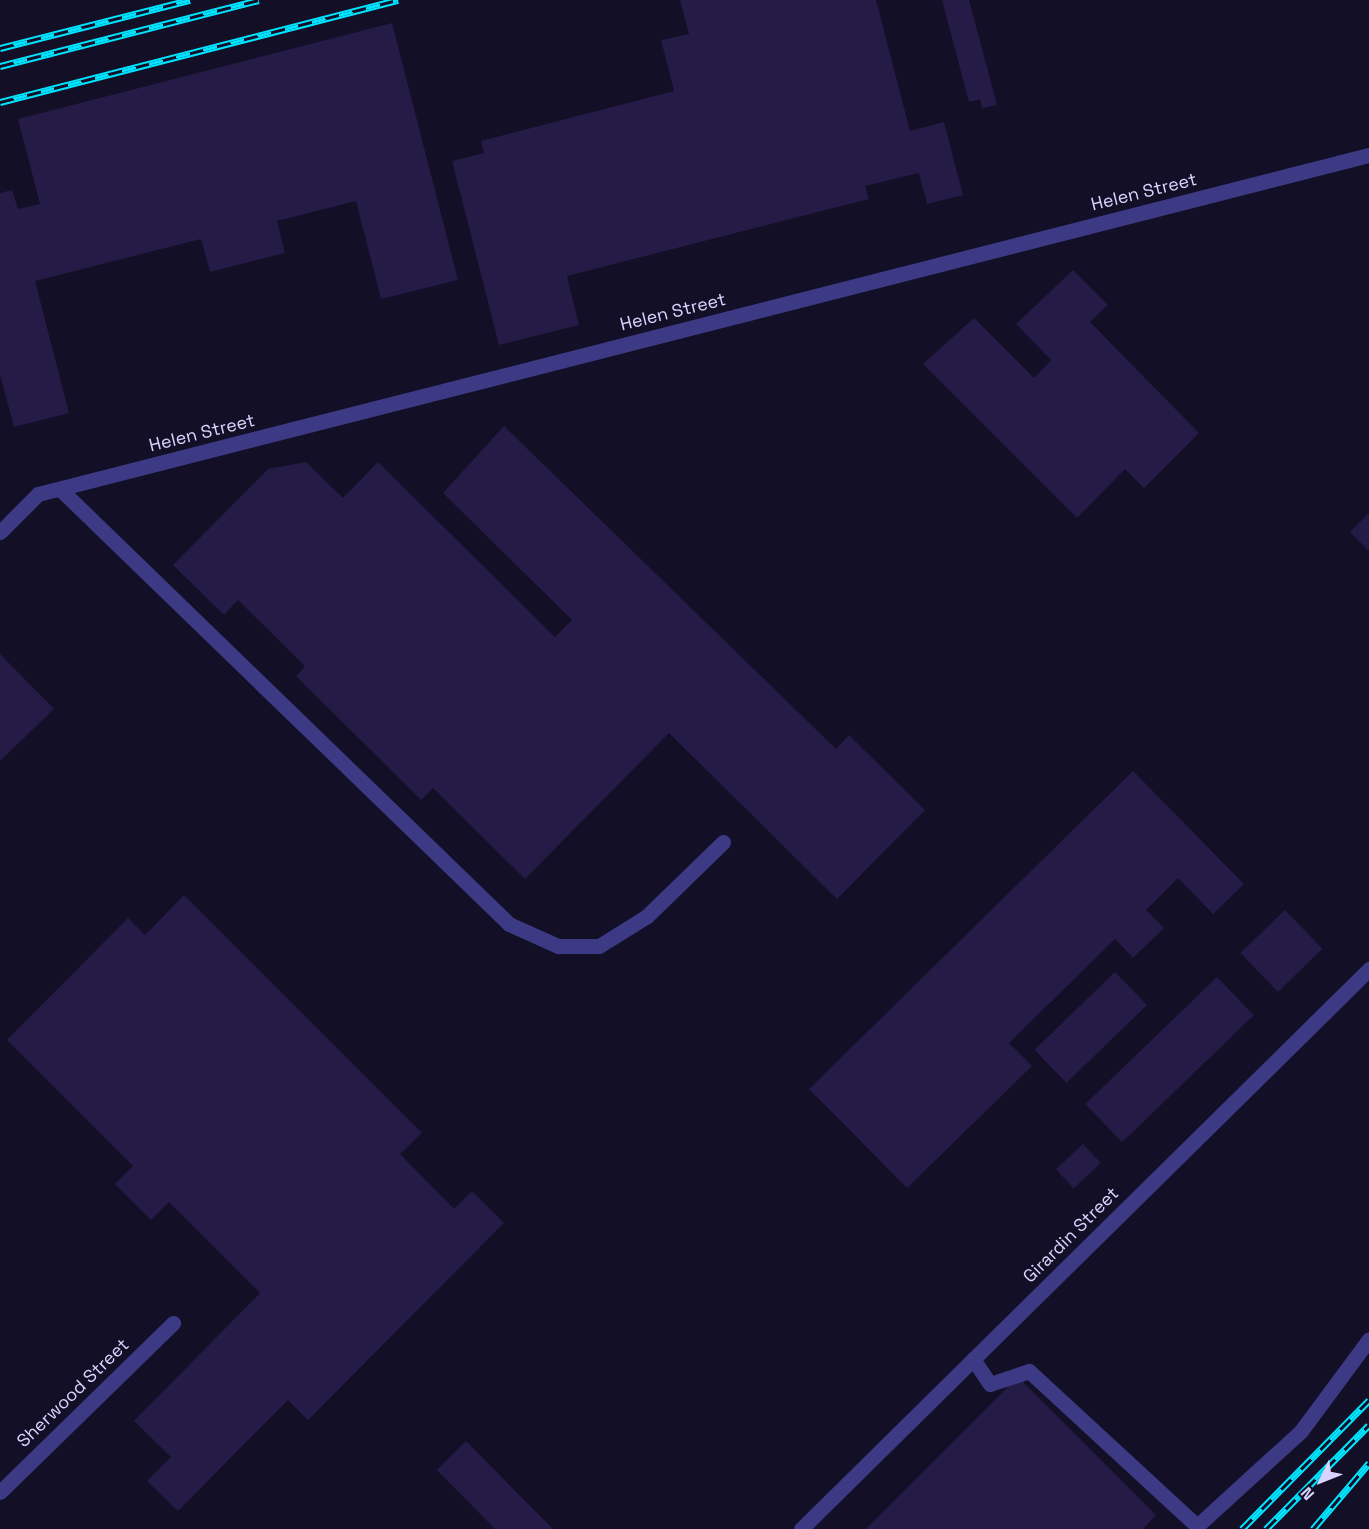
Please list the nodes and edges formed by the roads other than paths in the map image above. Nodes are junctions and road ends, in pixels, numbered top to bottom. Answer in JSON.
{"nodes":[{"id":1,"x":1369,"y":155,"type":"edge"},
{"id":2,"x":60,"y":489,"type":"junction"},
{"id":3,"x":0,"y":532,"type":"edge"},
{"id":4,"x":723,"y":842,"type":"dead end"},
{"id":5,"x":1369,"y":969,"type":"edge"},
{"id":6,"x":173,"y":1323,"type":"dead end"},
{"id":7,"x":1369,"y":1339,"type":"edge"},
{"id":8,"x":973,"y":1359,"type":"junction"},
{"id":9,"x":0,"y":1492,"type":"edge"},
{"id":10,"x":801,"y":1529,"type":"edge"}],
"edges":[{"from":1,"to":2,"type":"street","name":"Helen Street"},
{"from":2,"to":3,"type":"street","name":"Helen Street"},
{"from":2,"to":4,"type":"street"},
{"from":5,"to":8,"type":"street","name":"Girardin Street"},
{"from":6,"to":9,"type":"street","name":"Sherwood Street"},
{"from":7,"to":8,"type":"street"},
{"from":8,"to":10,"type":"street","name":"Girardin Street"}]}
